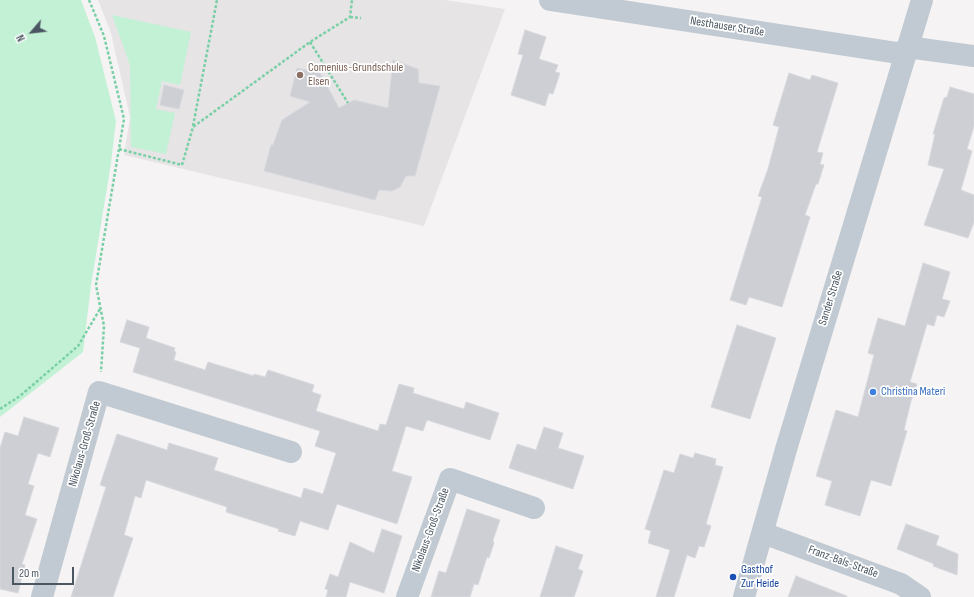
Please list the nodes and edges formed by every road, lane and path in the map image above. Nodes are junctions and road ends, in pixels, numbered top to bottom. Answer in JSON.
{"nodes":[{"id":1,"x":90,"y":0,"type":"edge"},
{"id":2,"x":218,"y":0,"type":"edge"},
{"id":3,"x":352,"y":0,"type":"edge"},
{"id":4,"x":550,"y":0,"type":"edge"},
{"id":5,"x":922,"y":0,"type":"edge"},
{"id":6,"x":350,"y":17,"type":"junction"},
{"id":7,"x":361,"y":18,"type":"dead end"},
{"id":8,"x":310,"y":42,"type":"junction"},
{"id":9,"x":906,"y":50,"type":"junction"},
{"id":10,"x":974,"y":56,"type":"edge"},
{"id":11,"x":348,"y":103,"type":"dead end"},
{"id":12,"x":193,"y":127,"type":"junction"},
{"id":13,"x":119,"y":150,"type":"junction"},
{"id":14,"x":100,"y":309,"type":"junction"},
{"id":15,"x":99,"y":392,"type":"junction"},
{"id":16,"x":0,"y":408,"type":"edge"},
{"id":17,"x":291,"y":452,"type":"dead end"},
{"id":18,"x":534,"y":508,"type":"dead end"},
{"id":19,"x":763,"y":532,"type":"junction"},
{"id":20,"x":42,"y":597,"type":"edge"},
{"id":21,"x":407,"y":597,"type":"edge"},
{"id":22,"x":744,"y":597,"type":"edge"},
{"id":23,"x":920,"y":597,"type":"edge"}],
"edges":[{"from":1,"to":13,"type":"path"},
{"from":2,"to":12,"type":"path"},
{"from":3,"to":6,"type":"path"},
{"from":4,"to":9,"type":"street","name":"Nesthauser Straße"},
{"from":5,"to":9,"type":"street","name":"Sander Straße"},
{"from":6,"to":7,"type":"path"},
{"from":6,"to":8,"type":"path"},
{"from":8,"to":11,"type":"path"},
{"from":8,"to":12,"type":"path"},
{"from":9,"to":10,"type":"street","name":"Nesthauser Straße"},
{"from":9,"to":19,"type":"street","name":"Sander Straße"},
{"from":12,"to":13,"type":"path"},
{"from":13,"to":14,"type":"path"},
{"from":14,"to":15,"type":"path"},
{"from":14,"to":16,"type":"path"},
{"from":15,"to":17,"type":"street","name":"Nikolaus-Groß-Straße"},
{"from":15,"to":20,"type":"street","name":"Nikolaus-Groß-Straße"},
{"from":18,"to":21,"type":"street","name":"Nikolaus-Groß-Straße"},
{"from":19,"to":22,"type":"street","name":"Sander Straße"},
{"from":19,"to":23,"type":"street","name":"Franz-Bals-Straße"}]}
